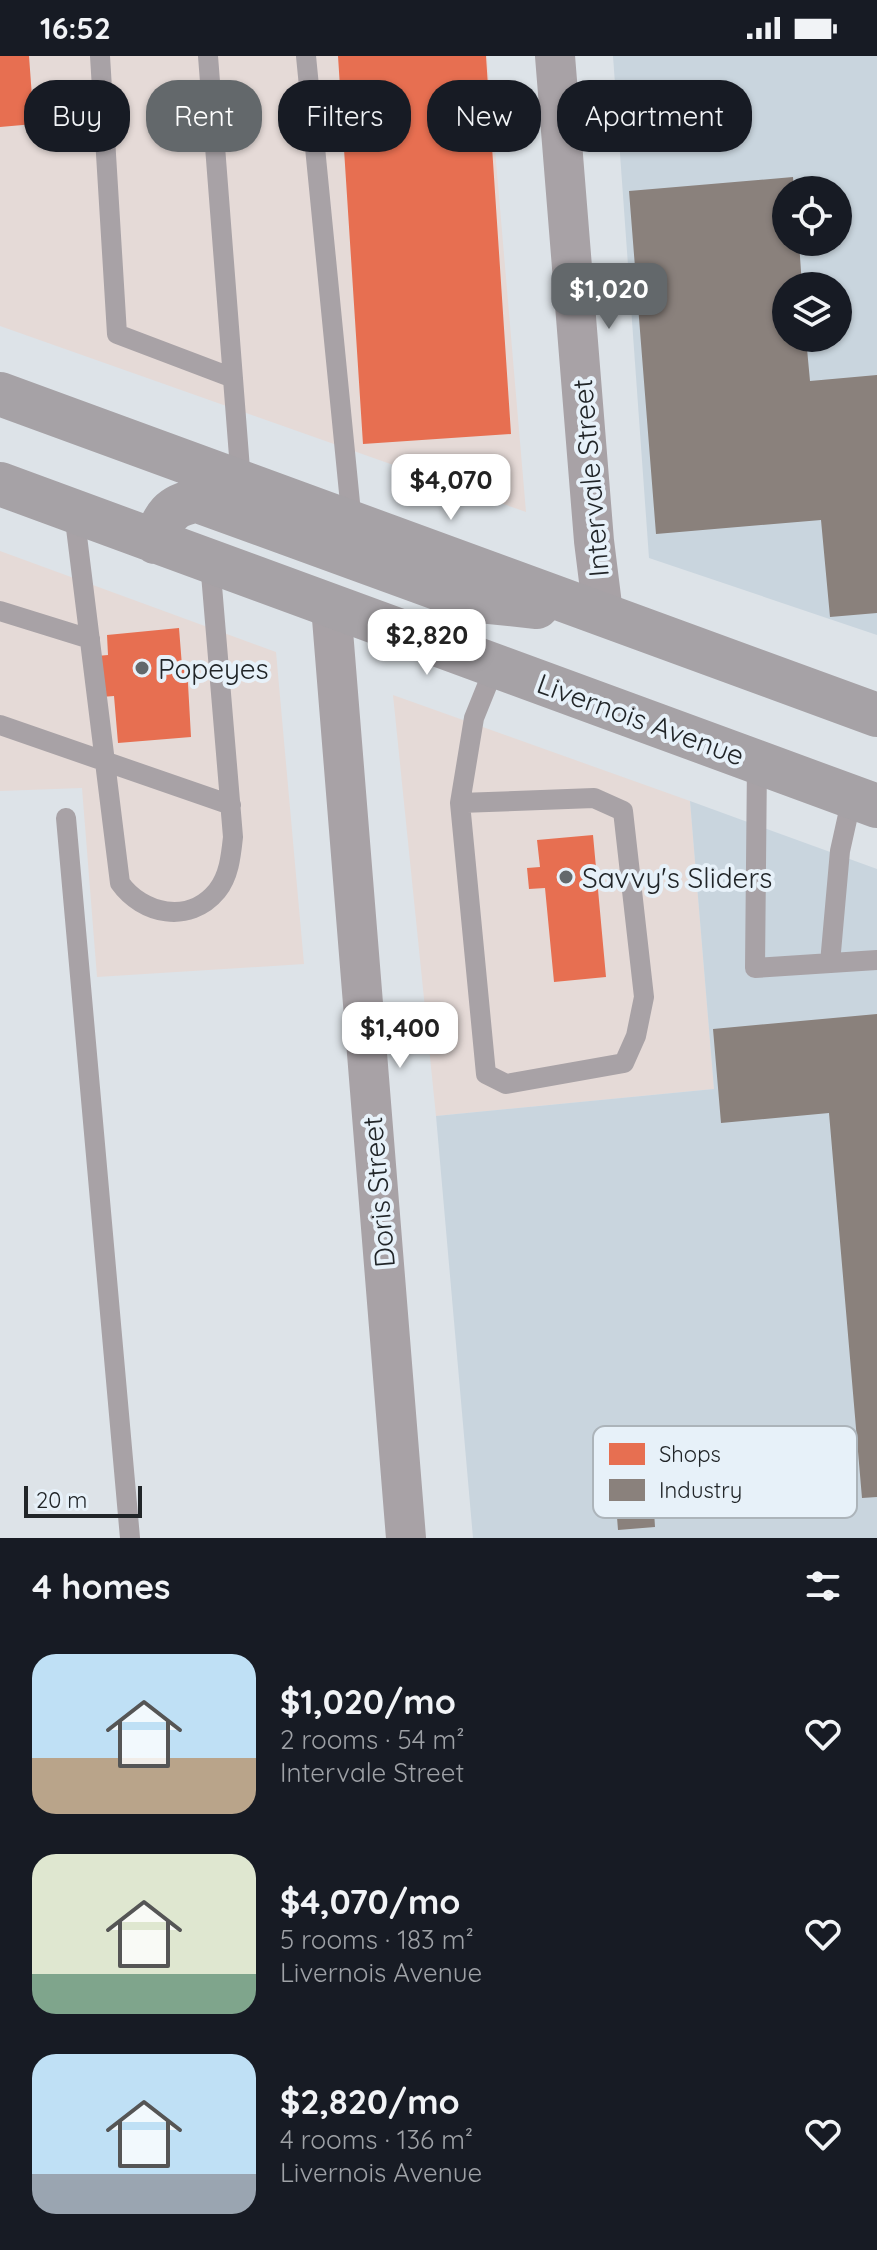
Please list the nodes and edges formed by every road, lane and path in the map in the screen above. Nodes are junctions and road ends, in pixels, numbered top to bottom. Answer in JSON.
{"nodes":[{"id":1,"x":100,"y":56,"type":"edge"},
{"id":2,"x":208,"y":56,"type":"edge"},
{"id":3,"x":306,"y":56,"type":"edge"},
{"id":4,"x":555,"y":56,"type":"edge"},
{"id":5,"x":233,"y":378,"type":"junction"},
{"id":6,"x":0,"y":394,"type":"edge"},
{"id":7,"x":241,"y":482,"type":"junction"},
{"id":8,"x":0,"y":484,"type":"edge"},
{"id":9,"x":74,"y":512,"type":"junction"},
{"id":10,"x":352,"y":523,"type":"junction"},
{"id":11,"x":155,"y":542,"type":"junction"},
{"id":12,"x":210,"y":562,"type":"junction"},
{"id":13,"x":331,"y":606,"type":"junction"},
{"id":14,"x":0,"y":611,"type":"edge"},
{"id":15,"x":603,"y":613,"type":"junction"},
{"id":16,"x":90,"y":639,"type":"junction"},
{"id":17,"x":495,"y":666,"type":"junction"},
{"id":18,"x":877,"y":715,"type":"edge"},
{"id":19,"x":0,"y":725,"type":"edge"},
{"id":20,"x":757,"y":762,"type":"junction"},
{"id":21,"x":106,"y":764,"type":"junction"},
{"id":22,"x":865,"y":801,"type":"edge"},
{"id":23,"x":460,"y":803,"type":"junction"},
{"id":24,"x":231,"y":805,"type":"junction"},
{"id":25,"x":66,"y":818,"type":"dead end"},
{"id":26,"x":877,"y":960,"type":"edge"},
{"id":27,"x":830,"y":963,"type":"junction"},
{"id":28,"x":130,"y":1538,"type":"edge"},
{"id":29,"x":406,"y":1538,"type":"edge"}],
"edges":[{"from":1,"to":5,"type":"lane"},
{"from":2,"to":5,"type":"lane"},
{"from":3,"to":10,"type":"lane"},
{"from":4,"to":15,"type":"street","name":"Intervale Street"},
{"from":5,"to":7,"type":"lane"},
{"from":6,"to":7,"type":"main road"},
{"from":7,"to":10,"type":"main road"},
{"from":8,"to":9,"type":"main road","name":"Livernois Avenue"},
{"from":9,"to":11,"type":"main road","name":"Livernois Avenue"},
{"from":9,"to":16,"type":"lane"},
{"from":10,"to":15,"type":"main road"},
{"from":11,"to":12,"type":"main road","name":"Livernois Avenue"},
{"from":11,"to":15,"type":"main road"},
{"from":12,"to":13,"type":"main road","name":"Livernois Avenue"},
{"from":12,"to":24,"type":"lane"},
{"from":13,"to":17,"type":"main road","name":"Livernois Avenue"},
{"from":13,"to":29,"type":"street","name":"Doris Street"},
{"from":14,"to":16,"type":"lane"},
{"from":15,"to":18,"type":"main road"},
{"from":16,"to":21,"type":"lane"},
{"from":17,"to":20,"type":"main road","name":"Livernois Avenue"},
{"from":17,"to":23,"type":"lane"},
{"from":19,"to":21,"type":"lane"},
{"from":20,"to":22,"type":"main road","name":"Livernois Avenue"},
{"from":20,"to":27,"type":"lane"},
{"from":21,"to":24,"type":"lane"},
{"from":21,"to":24,"type":"lane"},
{"from":22,"to":27,"type":"lane"},
{"from":23,"to":23,"type":"lane"},
{"from":25,"to":28,"type":"lane"},
{"from":26,"to":27,"type":"lane"}]}
